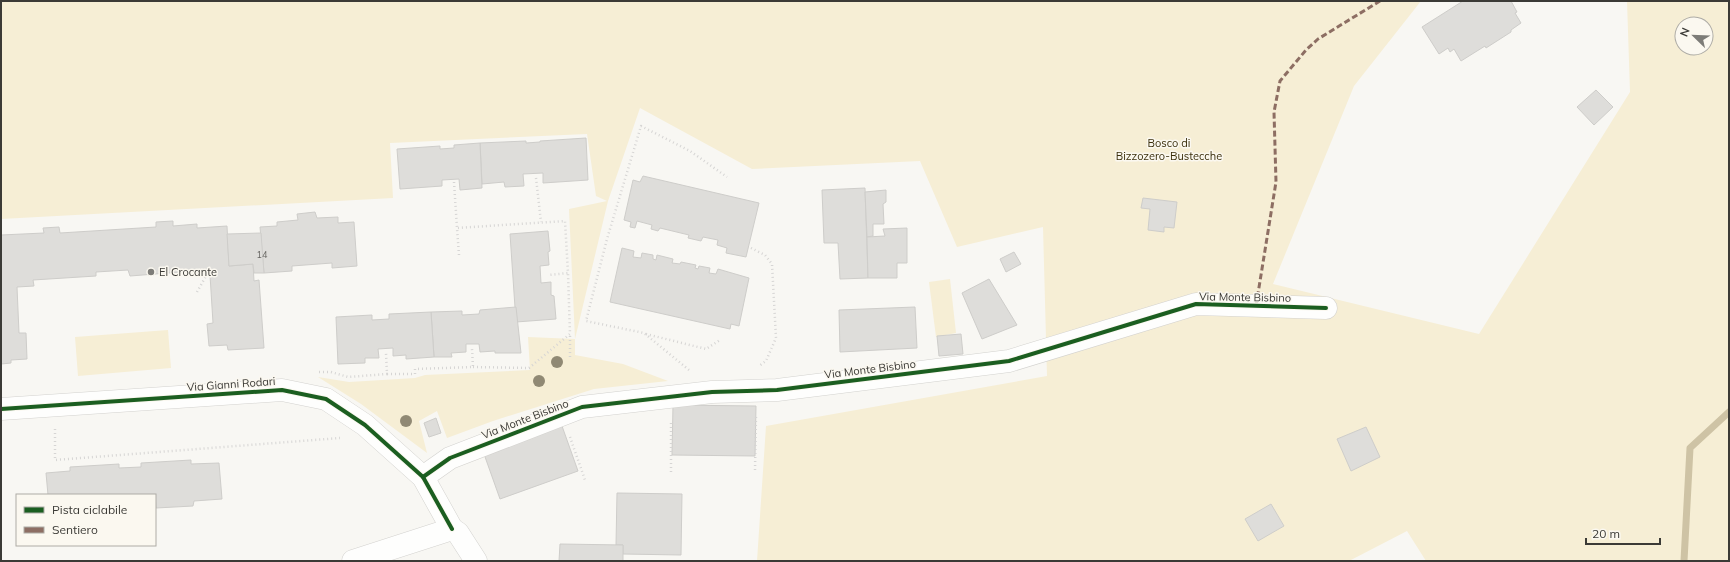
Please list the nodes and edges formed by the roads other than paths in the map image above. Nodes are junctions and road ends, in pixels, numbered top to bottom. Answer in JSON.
{"nodes":[{"id":1,"x":1326,"y":308,"type":"dead end"},
{"id":2,"x":1,"y":409,"type":"edge"},
{"id":3,"x":423,"y":477,"type":"junction"},
{"id":4,"x":452,"y":529,"type":"junction"},
{"id":5,"x":353,"y":561,"type":"edge"},
{"id":6,"x":476,"y":561,"type":"edge"}],
"edges":[{"from":1,"to":3,"type":"street","name":"Via Monte Bisbino"},
{"from":2,"to":3,"type":"street","name":"Via Gianni Rodari"},
{"from":3,"to":4,"type":"street","name":"Via Gianni Rodari"},
{"from":4,"to":5,"type":"street"},
{"from":4,"to":6,"type":"street","name":"Via Gianni Rodari"}]}
